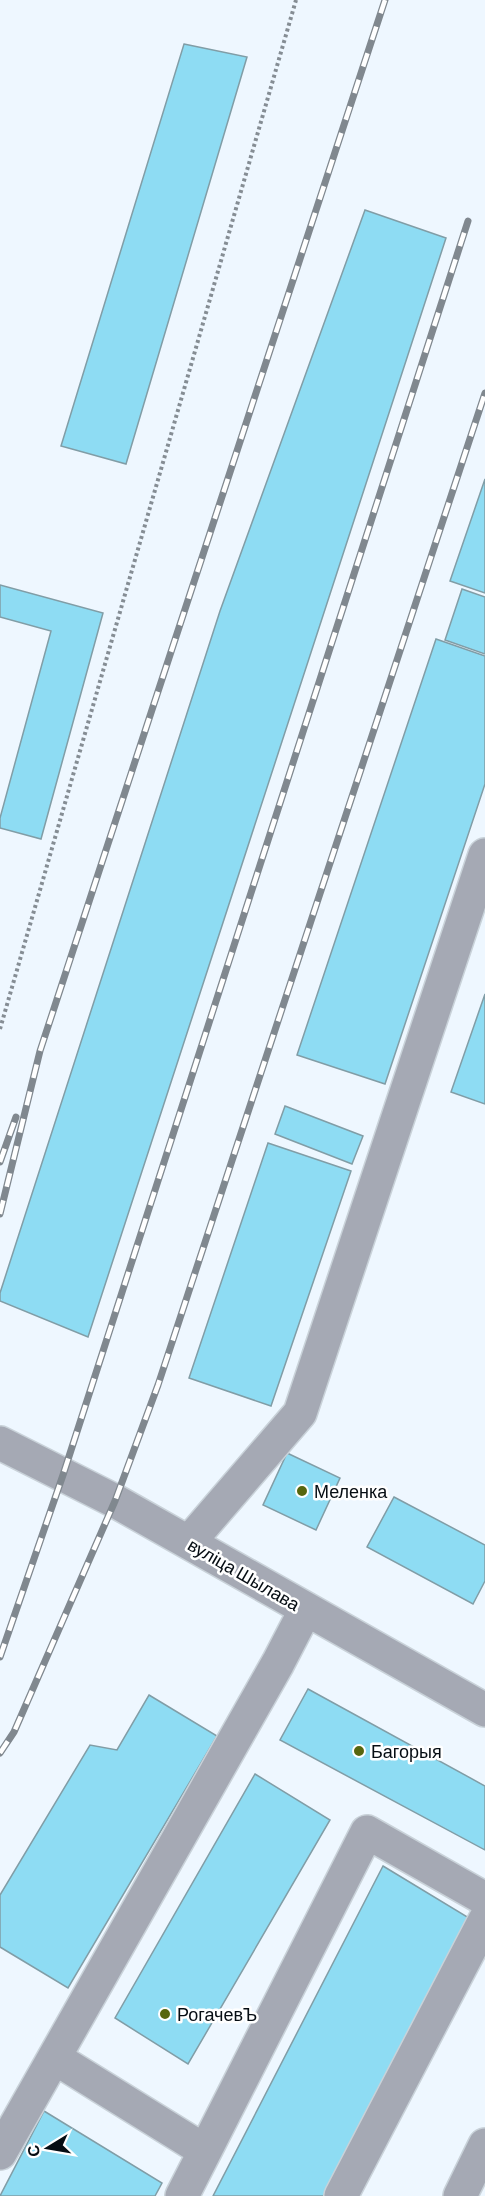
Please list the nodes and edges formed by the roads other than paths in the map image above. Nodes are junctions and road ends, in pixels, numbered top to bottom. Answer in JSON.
{"nodes":[{"id":1,"x":485,"y":855,"type":"edge"},
{"id":2,"x":0,"y":1443,"type":"edge"},
{"id":3,"x":189,"y":1542,"type":"junction"},
{"id":4,"x":306,"y":1609,"type":"junction"},
{"id":5,"x":482,"y":1701,"type":"edge"},
{"id":6,"x":485,"y":1899,"type":"edge"},
{"id":7,"x":485,"y":1920,"type":"edge"},
{"id":8,"x":55,"y":2058,"type":"junction"},
{"id":9,"x":485,"y":2145,"type":"edge"},
{"id":10,"x":206,"y":2151,"type":"junction"},
{"id":11,"x":0,"y":2153,"type":"edge"},
{"id":12,"x":182,"y":2196,"type":"edge"},
{"id":13,"x":341,"y":2196,"type":"edge"},
{"id":14,"x":460,"y":2196,"type":"edge"}],
"edges":[{"from":1,"to":3,"type":"street"},
{"from":2,"to":3,"type":"street","name":"вуліца Шылава"},
{"from":3,"to":4,"type":"street","name":"вуліца Шылава"},
{"from":4,"to":5,"type":"street","name":"вуліца Шылава"},
{"from":4,"to":8,"type":"street"},
{"from":6,"to":10,"type":"street"},
{"from":7,"to":13,"type":"street"},
{"from":8,"to":10,"type":"street"},
{"from":8,"to":11,"type":"street"},
{"from":9,"to":14,"type":"street"},
{"from":10,"to":12,"type":"street"}]}
